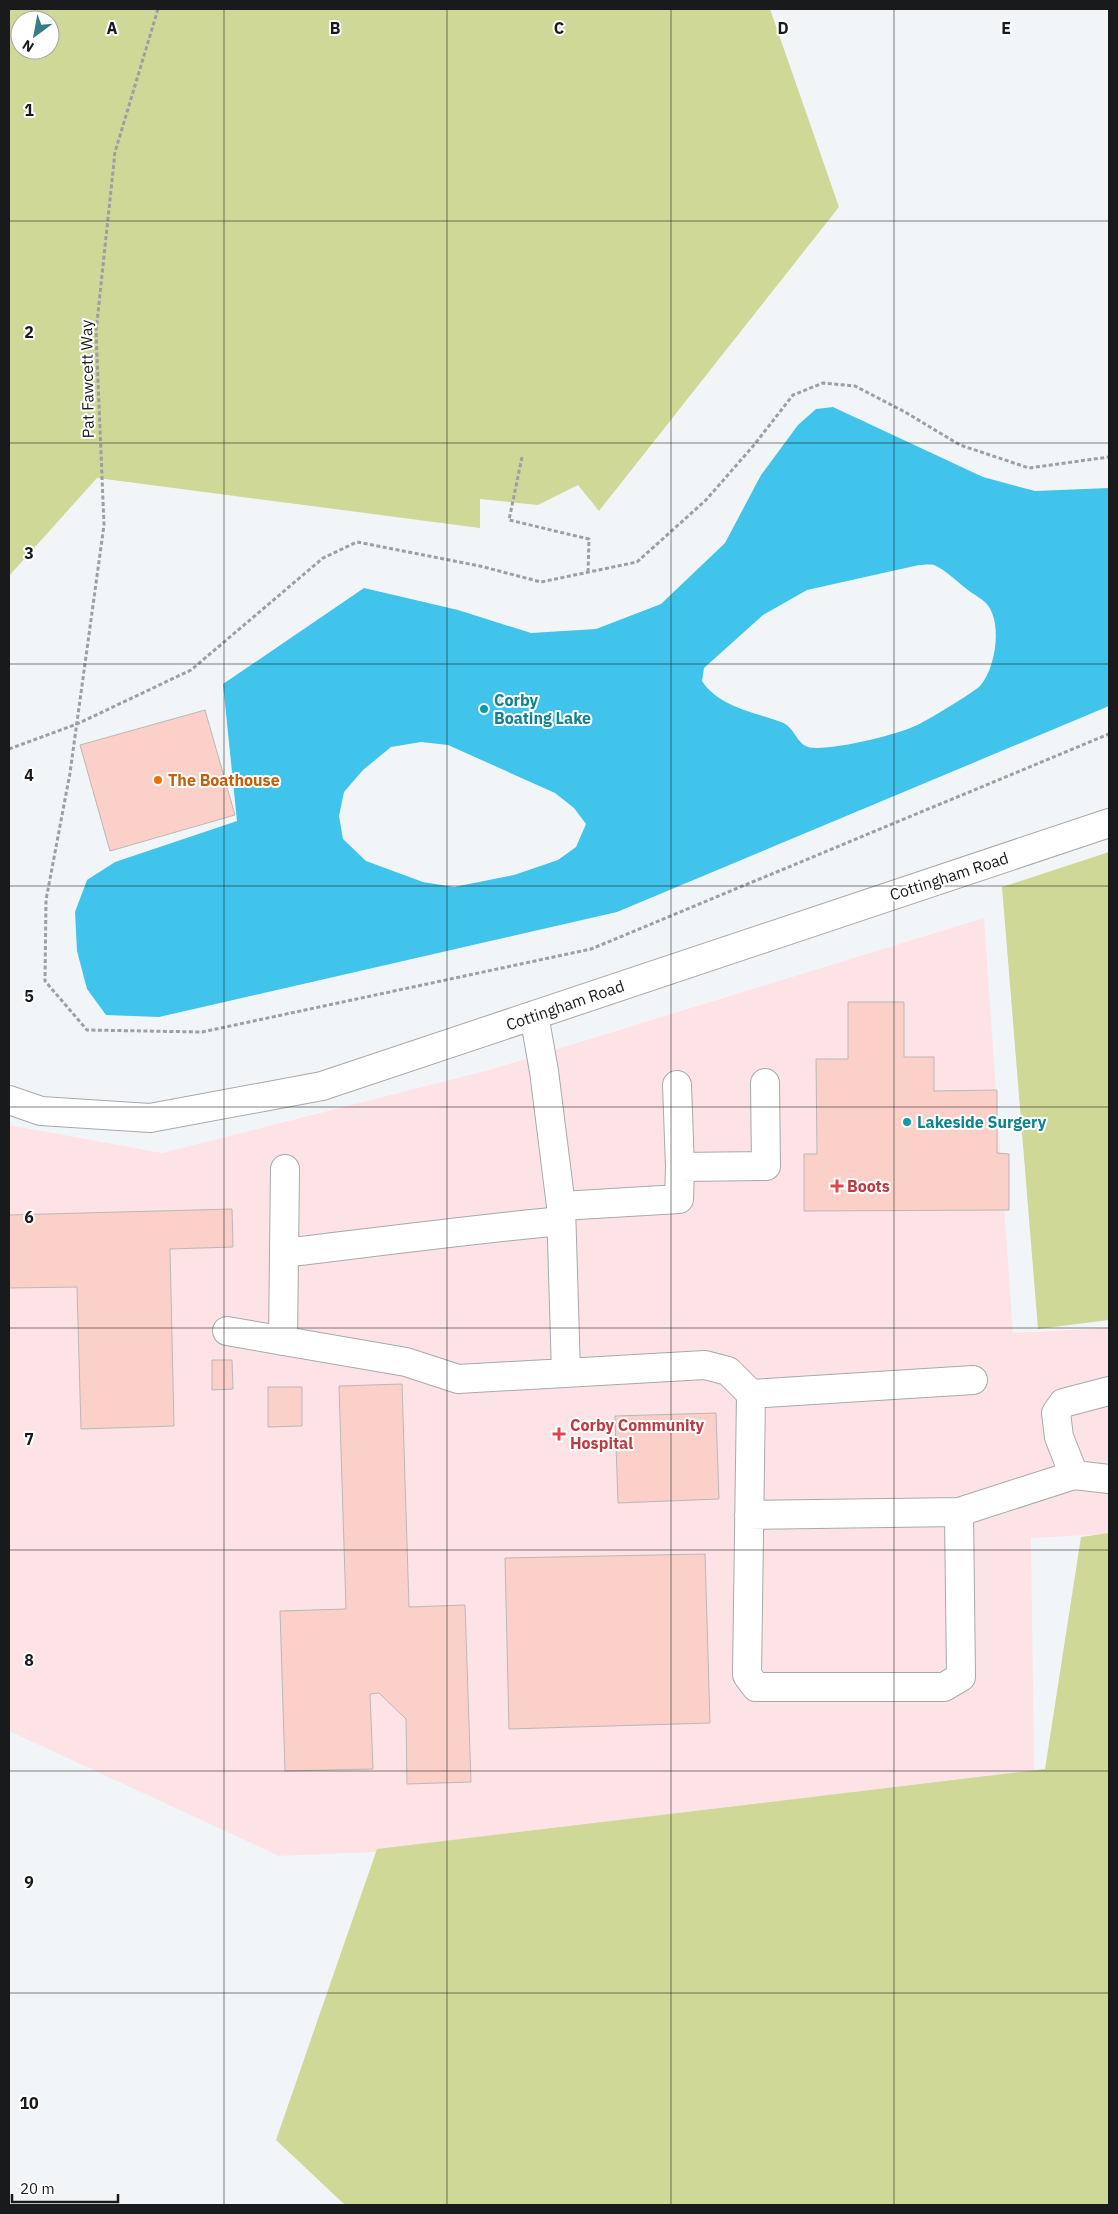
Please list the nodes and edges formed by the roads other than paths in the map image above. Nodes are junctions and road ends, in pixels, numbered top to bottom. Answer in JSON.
{"nodes":[{"id":1,"x":1109,"y":823,"type":"edge"},
{"id":2,"x":534,"y":1015,"type":"junction"},
{"id":3,"x":765,"y":1083,"type":"dead end"},
{"id":4,"x":677,"y":1085,"type":"dead end"},
{"id":5,"x":9,"y":1100,"type":"edge"},
{"id":6,"x":680,"y":1167,"type":"junction"},
{"id":7,"x":285,"y":1169,"type":"dead end"},
{"id":8,"x":561,"y":1214,"type":"junction"},
{"id":9,"x":284,"y":1253,"type":"junction"},
{"id":10,"x":228,"y":1331,"type":"dead end"},
{"id":11,"x":283,"y":1341,"type":"junction"},
{"id":12,"x":566,"y":1373,"type":"junction"},
{"id":13,"x":973,"y":1380,"type":"dead end"},
{"id":14,"x":1109,"y":1392,"type":"edge"},
{"id":15,"x":751,"y":1394,"type":"junction"},
{"id":16,"x":1074,"y":1475,"type":"junction"},
{"id":17,"x":1109,"y":1480,"type":"edge"},
{"id":18,"x":959,"y":1512,"type":"junction"},
{"id":19,"x":749,"y":1516,"type":"junction"}],
"edges":[{"from":1,"to":2,"type":"street","name":"Cottingham Road"},
{"from":2,"to":5,"type":"street","name":"Cottingham Road"},
{"from":2,"to":8,"type":"street"},
{"from":3,"to":6,"type":"street"},
{"from":4,"to":6,"type":"street"},
{"from":6,"to":8,"type":"street"},
{"from":7,"to":9,"type":"street"},
{"from":8,"to":9,"type":"street"},
{"from":8,"to":12,"type":"street"},
{"from":9,"to":11,"type":"street"},
{"from":10,"to":11,"type":"street"},
{"from":11,"to":12,"type":"street"},
{"from":12,"to":15,"type":"street"},
{"from":13,"to":15,"type":"street"},
{"from":14,"to":16,"type":"street"},
{"from":15,"to":19,"type":"street"},
{"from":16,"to":17,"type":"street"},
{"from":16,"to":18,"type":"street"},
{"from":18,"to":19,"type":"street"},
{"from":18,"to":19,"type":"street"}]}
